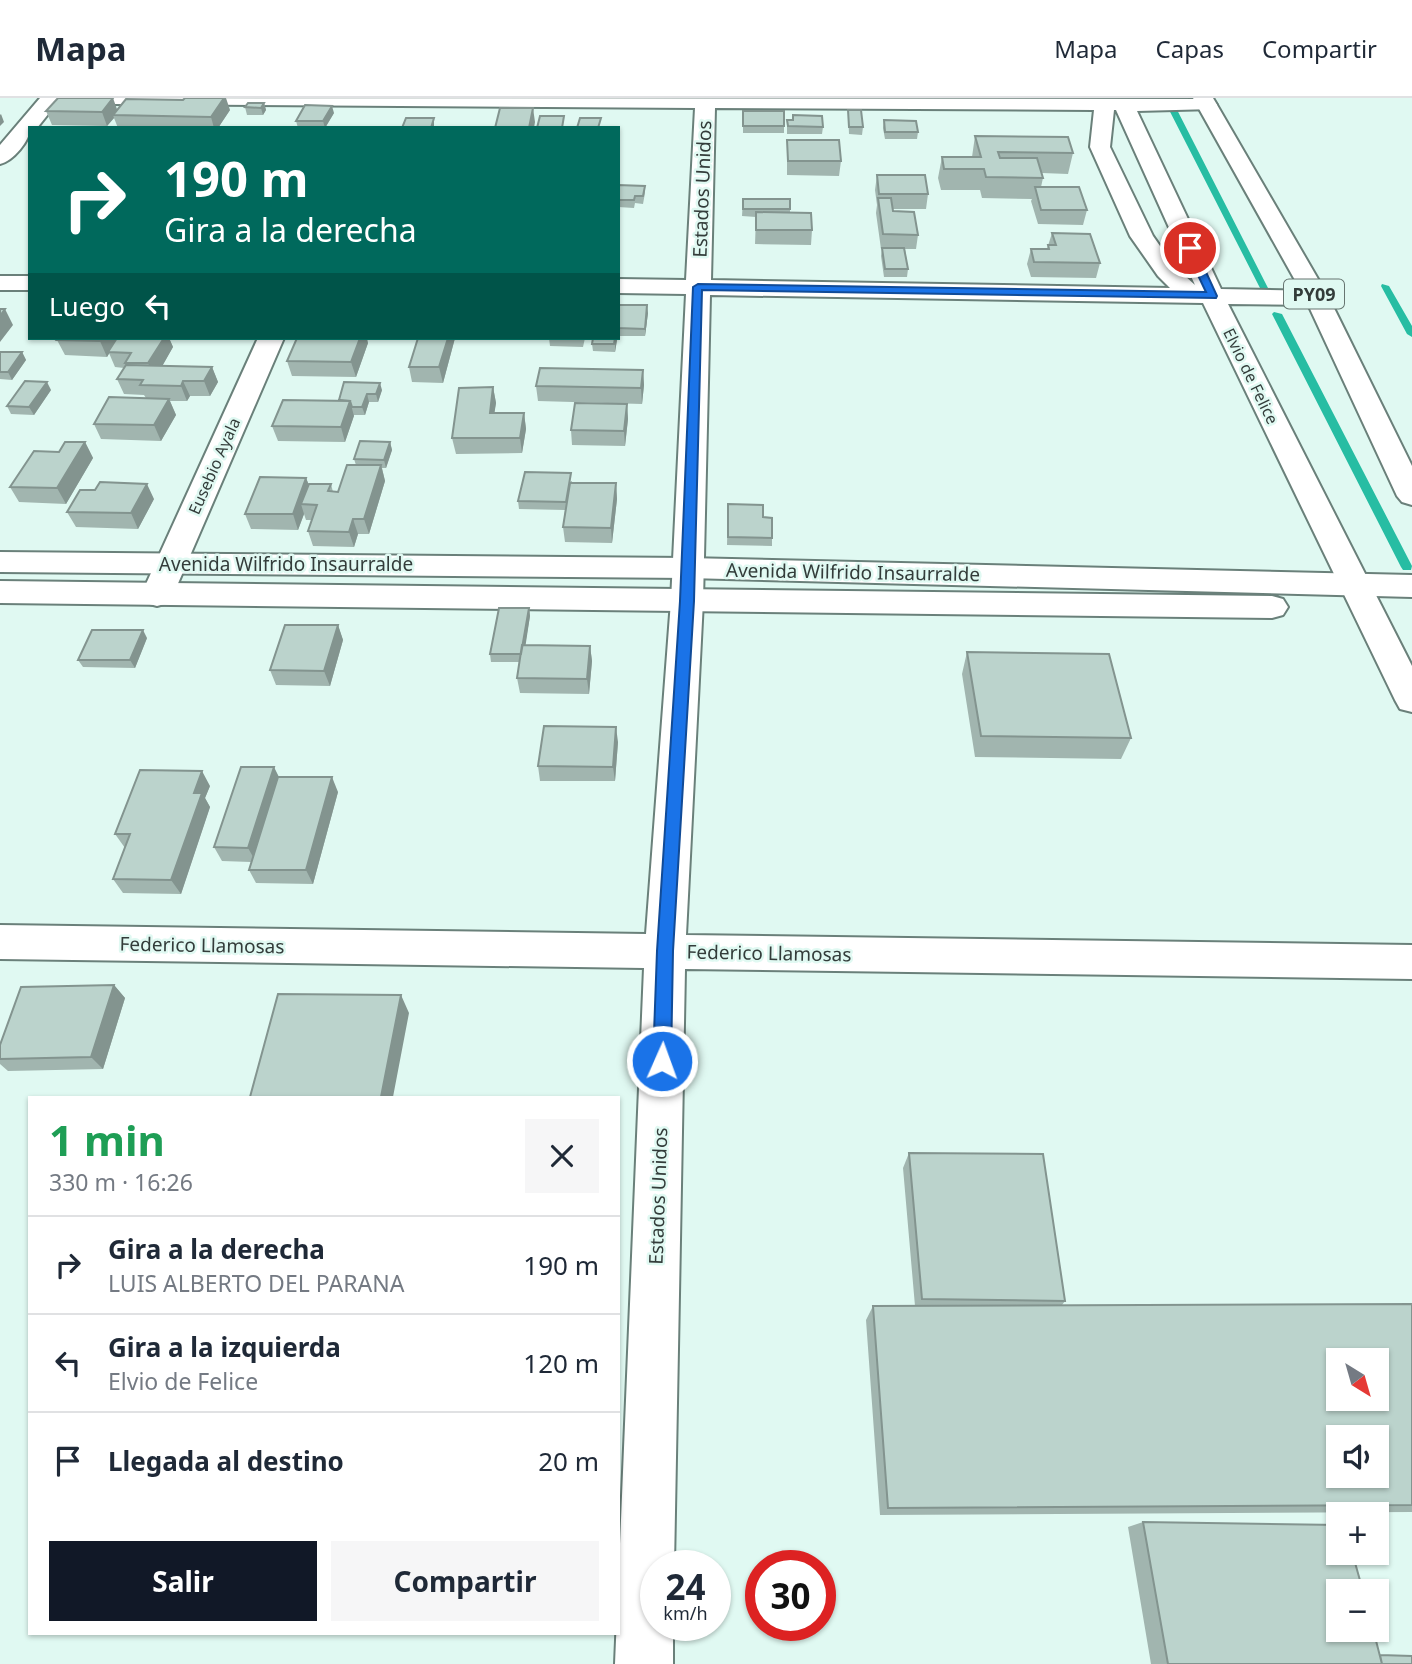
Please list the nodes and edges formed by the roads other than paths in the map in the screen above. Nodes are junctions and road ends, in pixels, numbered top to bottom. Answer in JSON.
{"nodes":[{"id":1,"x":51,"y":98,"type":"edge"},
{"id":2,"x":110,"y":98,"type":"edge"},
{"id":3,"x":1212,"y":100,"type":"edge"},
{"id":4,"x":705,"y":101,"type":"edge"},
{"id":5,"x":1114,"y":105,"type":"junction"},
{"id":6,"x":372,"y":106,"type":"edge"},
{"id":7,"x":0,"y":158,"type":"edge"},
{"id":8,"x":0,"y":283,"type":"edge"},
{"id":9,"x":28,"y":283,"type":"edge"},
{"id":10,"x":620,"y":286,"type":"edge"},
{"id":11,"x":698,"y":287,"type":"junction"},
{"id":12,"x":1201,"y":295,"type":"junction"},
{"id":13,"x":1317,"y":298,"type":"junction"},
{"id":14,"x":270,"y":340,"type":"edge"},
{"id":15,"x":1412,"y":443,"type":"edge"},
{"id":16,"x":1412,"y":496,"type":"edge"},
{"id":17,"x":0,"y":562,"type":"edge"},
{"id":18,"x":171,"y":564,"type":"junction"},
{"id":19,"x":687,"y":585,"type":"junction"},
{"id":20,"x":1412,"y":586,"type":"edge"},
{"id":21,"x":0,"y":592,"type":"edge"},
{"id":22,"x":157,"y":595,"type":"junction"},
{"id":23,"x":1359,"y":596,"type":"junction"},
{"id":24,"x":1412,"y":608,"type":"edge"},
{"id":25,"x":1412,"y":699,"type":"edge"},
{"id":26,"x":0,"y":942,"type":"edge"},
{"id":27,"x":665,"y":951,"type":"junction"},
{"id":28,"x":1412,"y":962,"type":"edge"},
{"id":29,"x":644,"y":1664,"type":"edge"}],
"edges":[{"from":1,"to":7,"type":"main road"},
{"from":2,"to":6,"type":"main road"},
{"from":3,"to":5,"type":"main road"},
{"from":3,"to":13,"type":"main road","number":"PY09"},
{"from":3,"to":15,"type":"main road","number":"PY09"},
{"from":4,"to":5,"type":"main road"},
{"from":4,"to":6,"type":"main road"},
{"from":4,"to":11,"type":"main road","name":"Estados Unidos"},
{"from":5,"to":12,"type":"main road","name":"Elvio de Felice"},
{"from":5,"to":12,"type":"main road"},
{"from":8,"to":9,"type":"main road"},
{"from":10,"to":11,"type":"main road"},
{"from":11,"to":12,"type":"main road"},
{"from":11,"to":19,"type":"main road","name":"Estados Unidos"},
{"from":12,"to":13,"type":"main road"},
{"from":12,"to":23,"type":"main road","name":"Elvio de Felice"},
{"from":13,"to":16,"type":"main road","number":"PY09"},
{"from":14,"to":18,"type":"main road","name":"Eusebio Ayala"},
{"from":17,"to":18,"type":"main road","name":"Avenida Wilfrido Insaurralde"},
{"from":18,"to":19,"type":"main road","name":"Avenida Wilfrido Insaurralde"},
{"from":18,"to":22,"type":"main road","name":"Eusebio Ayala"},
{"from":19,"to":22,"type":"main road","name":"Avenida Wilfrido Insaurralde"},
{"from":19,"to":23,"type":"main road","name":"Avenida Wilfrido Insaurralde"},
{"from":19,"to":23,"type":"main road","name":"Avenida Wilfrido Insaurralde"},
{"from":19,"to":27,"type":"main road","name":"Estados Unidos"},
{"from":20,"to":23,"type":"main road","name":"Avenida Wilfrido Insaurralde"},
{"from":21,"to":22,"type":"main road","name":"Avenida Wilfrido Insaurralde"},
{"from":23,"to":24,"type":"main road"},
{"from":23,"to":25,"type":"main road","name":"Elvio de Felice"},
{"from":26,"to":27,"type":"main road","name":"Federico Llamosas"},
{"from":27,"to":28,"type":"main road","name":"Federico Llamosas"},
{"from":27,"to":29,"type":"main road","name":"Estados Unidos"}]}
